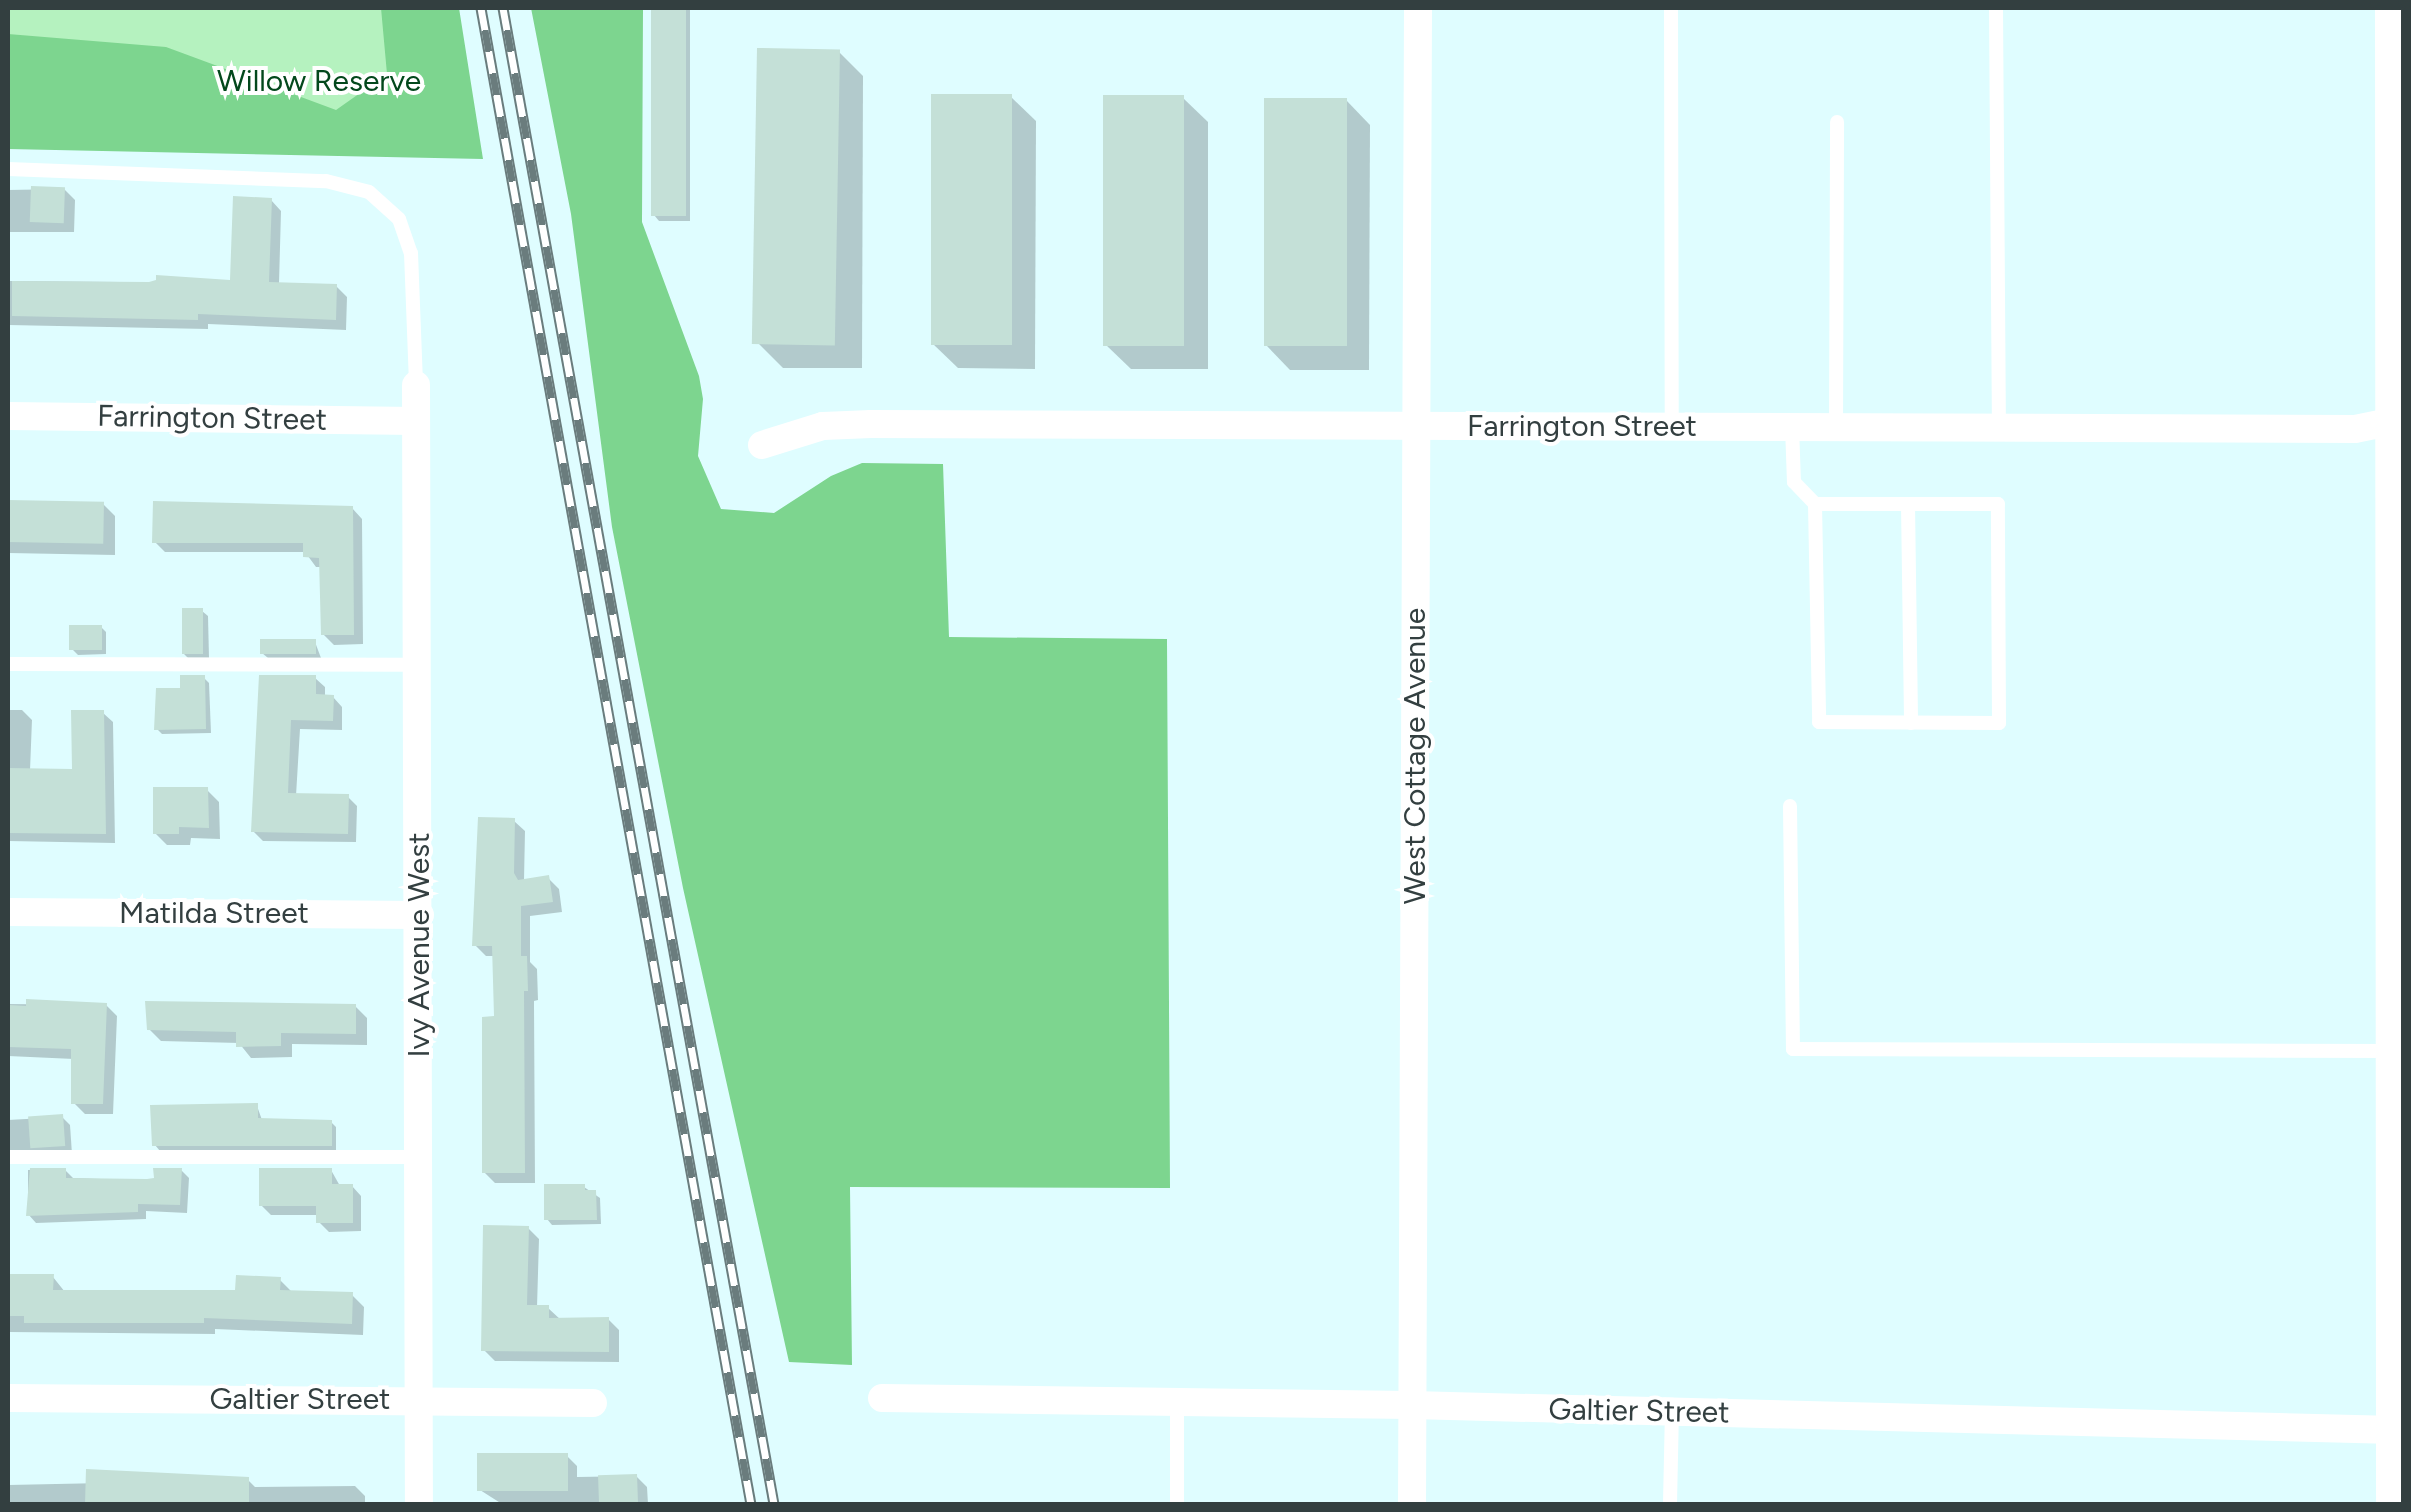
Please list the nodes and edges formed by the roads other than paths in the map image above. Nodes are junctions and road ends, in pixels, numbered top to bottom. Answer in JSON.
{"nodes":[{"id":1,"x":1418,"y":8,"type":"edge"},
{"id":2,"x":1670,"y":8,"type":"edge"},
{"id":3,"x":1996,"y":8,"type":"edge"},
{"id":4,"x":2394,"y":8,"type":"edge"},
{"id":5,"x":1837,"y":122,"type":"dead end"},
{"id":6,"x":8,"y":169,"type":"edge"},
{"id":7,"x":416,"y":385,"type":"joint"},
{"id":8,"x":8,"y":416,"type":"edge"},
{"id":9,"x":2399,"y":419,"type":"edge"},
{"id":10,"x":416,"y":420,"type":"junction"},
{"id":11,"x":1417,"y":425,"type":"junction"},
{"id":12,"x":1672,"y":426,"type":"junction"},
{"id":13,"x":1792,"y":426,"type":"junction"},
{"id":14,"x":1836,"y":427,"type":"junction"},
{"id":15,"x":1999,"y":427,"type":"junction"},
{"id":16,"x":762,"y":445,"type":"dead end"},
{"id":17,"x":1815,"y":504,"type":"junction"},
{"id":18,"x":1908,"y":504,"type":"junction"},
{"id":19,"x":8,"y":664,"type":"edge"},
{"id":20,"x":420,"y":665,"type":"junction"},
{"id":21,"x":1911,"y":723,"type":"junction"},
{"id":22,"x":1790,"y":806,"type":"dead end"},
{"id":23,"x":2399,"y":904,"type":"edge"},
{"id":24,"x":8,"y":912,"type":"edge"},
{"id":25,"x":420,"y":915,"type":"junction"},
{"id":26,"x":2399,"y":1003,"type":"edge"},
{"id":27,"x":2395,"y":1050,"type":"junction"},
{"id":28,"x":8,"y":1157,"type":"edge"},
{"id":29,"x":419,"y":1157,"type":"junction"},
{"id":30,"x":8,"y":1398,"type":"edge"},
{"id":31,"x":882,"y":1398,"type":"dead end"},
{"id":32,"x":418,"y":1399,"type":"junction"},
{"id":33,"x":593,"y":1403,"type":"dead end"},
{"id":34,"x":1177,"y":1403,"type":"junction"},
{"id":35,"x":1412,"y":1405,"type":"junction"},
{"id":36,"x":1672,"y":1411,"type":"junction"},
{"id":37,"x":2395,"y":1430,"type":"junction"},
{"id":38,"x":419,"y":1504,"type":"edge"},
{"id":39,"x":1177,"y":1504,"type":"edge"},
{"id":40,"x":1412,"y":1504,"type":"edge"},
{"id":41,"x":1670,"y":1504,"type":"edge"},
{"id":42,"x":2395,"y":1504,"type":"edge"}],
"edges":[{"from":1,"to":11,"type":"street","name":"West Cottage Avenue"},
{"from":2,"to":12,"type":"lane"},
{"from":3,"to":15,"type":"lane"},
{"from":4,"to":9,"type":"street"},
{"from":5,"to":14,"type":"lane"},
{"from":6,"to":7,"type":"lane"},
{"from":7,"to":10,"type":"street","name":"Ivy Avenue West"},
{"from":8,"to":10,"type":"street","name":"Farrington Street"},
{"from":9,"to":15,"type":"street","name":"Farrington Street"},
{"from":9,"to":23,"type":"street"},
{"from":10,"to":20,"type":"street","name":"Ivy Avenue West"},
{"from":11,"to":12,"type":"street","name":"Farrington Street"},
{"from":11,"to":16,"type":"street","name":"Farrington Street"},
{"from":11,"to":35,"type":"street","name":"West Cottage Avenue"},
{"from":12,"to":13,"type":"street","name":"Farrington Street"},
{"from":13,"to":14,"type":"street","name":"Farrington Street"},
{"from":13,"to":17,"type":"lane"},
{"from":14,"to":15,"type":"street","name":"Farrington Street"},
{"from":17,"to":18,"type":"lane"},
{"from":17,"to":21,"type":"lane"},
{"from":18,"to":21,"type":"lane"},
{"from":18,"to":21,"type":"lane"},
{"from":19,"to":20,"type":"lane"},
{"from":20,"to":25,"type":"street","name":"Ivy Avenue West"},
{"from":22,"to":27,"type":"lane"},
{"from":23,"to":26,"type":"street"},
{"from":24,"to":25,"type":"street","name":"Matilda Street"},
{"from":25,"to":29,"type":"street","name":"Ivy Avenue West"},
{"from":26,"to":27,"type":"street"},
{"from":27,"to":37,"type":"street"},
{"from":28,"to":29,"type":"lane"},
{"from":29,"to":32,"type":"street","name":"Ivy Avenue West"},
{"from":30,"to":32,"type":"street","name":"Galtier Street"},
{"from":31,"to":34,"type":"street","name":"Galtier Street"},
{"from":32,"to":33,"type":"street","name":"Galtier Street"},
{"from":32,"to":38,"type":"street","name":"Ivy Avenue West"},
{"from":34,"to":35,"type":"street","name":"Galtier Street"},
{"from":34,"to":39,"type":"lane"},
{"from":35,"to":36,"type":"street","name":"Galtier Street"},
{"from":35,"to":40,"type":"street","name":"West Cottage Avenue"},
{"from":36,"to":37,"type":"street","name":"Galtier Street"},
{"from":36,"to":41,"type":"lane"},
{"from":37,"to":42,"type":"street"}]}
